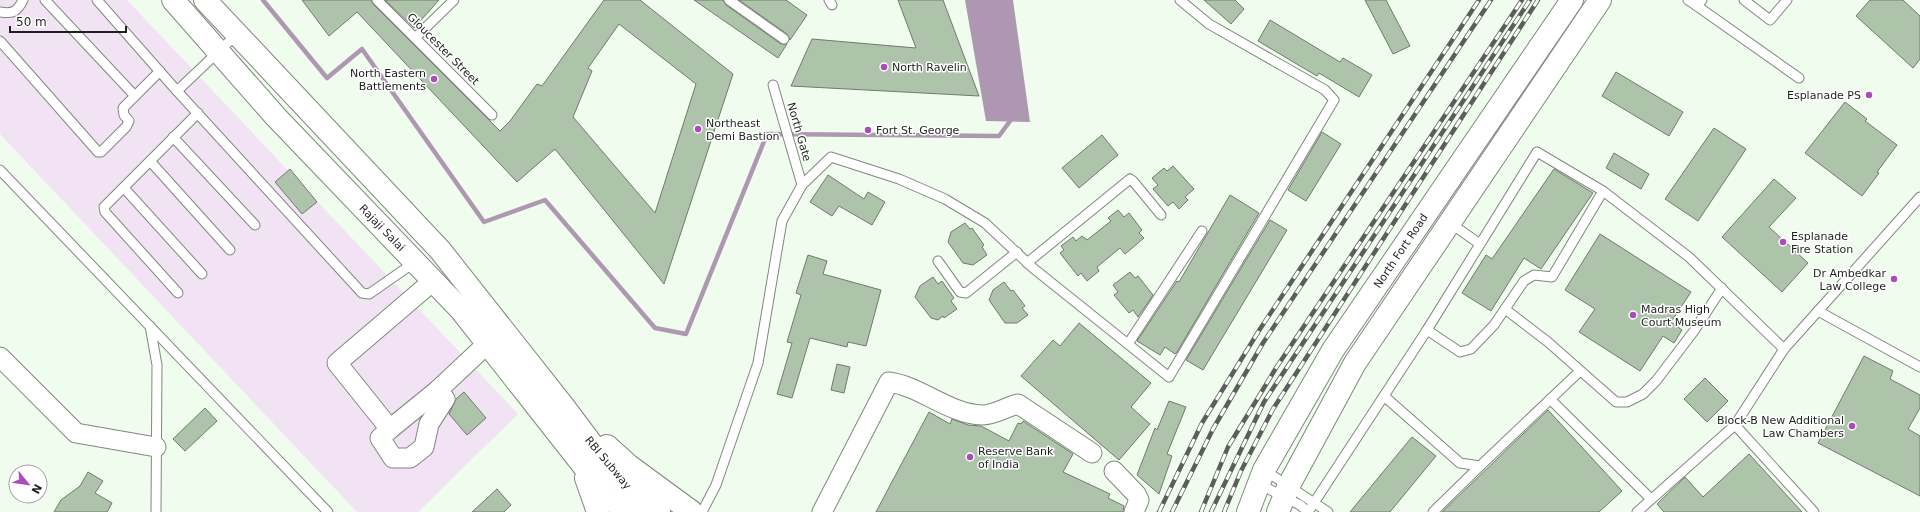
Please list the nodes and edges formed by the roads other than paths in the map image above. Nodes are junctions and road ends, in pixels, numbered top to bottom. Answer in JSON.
{"nodes":[{"id":1,"x":23,"y":0,"type":"edge"},
{"id":2,"x":44,"y":0,"type":"edge"},
{"id":3,"x":97,"y":0,"type":"edge"},
{"id":4,"x":173,"y":0,"type":"edge"},
{"id":5,"x":205,"y":0,"type":"edge"},
{"id":6,"x":377,"y":0,"type":"edge"},
{"id":7,"x":454,"y":0,"type":"edge"},
{"id":8,"x":729,"y":0,"type":"edge"},
{"id":9,"x":1180,"y":0,"type":"edge"},
{"id":10,"x":1572,"y":0,"type":"edge"},
{"id":11,"x":1600,"y":0,"type":"edge"},
{"id":12,"x":1688,"y":0,"type":"edge"},
{"id":13,"x":1744,"y":0,"type":"edge"},
{"id":14,"x":1787,"y":0,"type":"edge"},
{"id":15,"x":1699,"y":3,"type":"edge"},
{"id":16,"x":0,"y":12,"type":"edge"},
{"id":17,"x":237,"y":34,"type":"junction"},
{"id":18,"x":416,"y":37,"type":"junction"},
{"id":19,"x":784,"y":39,"type":"dead end"},
{"id":20,"x":0,"y":40,"type":"edge"},
{"id":21,"x":218,"y":51,"type":"junction"},
{"id":22,"x":160,"y":71,"type":"junction"},
{"id":23,"x":1800,"y":78,"type":"dead end"},
{"id":24,"x":774,"y":85,"type":"dead end"},
{"id":25,"x":177,"y":91,"type":"junction"},
{"id":26,"x":135,"y":96,"type":"junction"},
{"id":27,"x":198,"y":113,"type":"junction"},
{"id":28,"x":492,"y":115,"type":"dead end"},
{"id":29,"x":173,"y":137,"type":"junction"},
{"id":30,"x":150,"y":161,"type":"junction"},
{"id":31,"x":0,"y":170,"type":"edge"},
{"id":32,"x":802,"y":184,"type":"junction"},
{"id":33,"x":124,"y":188,"type":"junction"},
{"id":34,"x":1603,"y":192,"type":"junction"},
{"id":35,"x":1920,"y":197,"type":"edge"},
{"id":36,"x":1161,"y":215,"type":"dead end"},
{"id":37,"x":1450,"y":223,"type":"junction"},
{"id":38,"x":255,"y":225,"type":"dead end"},
{"id":39,"x":1202,"y":231,"type":"dead end"},
{"id":40,"x":1480,"y":244,"type":"junction"},
{"id":41,"x":230,"y":250,"type":"dead end"},
{"id":42,"x":1017,"y":252,"type":"junction"},
{"id":43,"x":938,"y":261,"type":"dead end"},
{"id":44,"x":415,"y":262,"type":"junction"},
{"id":45,"x":1027,"y":263,"type":"junction"},
{"id":46,"x":202,"y":274,"type":"dead end"},
{"id":47,"x":433,"y":281,"type":"junction"},
{"id":48,"x":1722,"y":288,"type":"junction"},
{"id":49,"x":178,"y":293,"type":"dead end"},
{"id":50,"x":1505,"y":310,"type":"junction"},
{"id":51,"x":1818,"y":311,"type":"junction"},
{"id":52,"x":150,"y":326,"type":"junction"},
{"id":53,"x":1427,"y":330,"type":"junction"},
{"id":54,"x":488,"y":344,"type":"junction"},
{"id":55,"x":1128,"y":344,"type":"junction"},
{"id":56,"x":1784,"y":349,"type":"junction"},
{"id":57,"x":0,"y":357,"type":"edge"},
{"id":58,"x":1920,"y":367,"type":"edge"},
{"id":59,"x":1580,"y":371,"type":"junction"},
{"id":60,"x":438,"y":390,"type":"junction"},
{"id":61,"x":1384,"y":396,"type":"junction"},
{"id":62,"x":1550,"y":399,"type":"junction"},
{"id":63,"x":564,"y":407,"type":"junction"},
{"id":64,"x":1735,"y":425,"type":"junction"},
{"id":65,"x":390,"y":429,"type":"junction"},
{"id":66,"x":156,"y":447,"type":"junction"},
{"id":67,"x":1092,"y":453,"type":"dead end"},
{"id":68,"x":581,"y":464,"type":"junction"},
{"id":69,"x":1480,"y":466,"type":"junction"},
{"id":70,"x":1114,"y":471,"type":"dead end"},
{"id":71,"x":1261,"y":477,"type":"junction"},
{"id":72,"x":1284,"y":498,"type":"edge"},
{"id":73,"x":1651,"y":499,"type":"junction"},
{"id":74,"x":1314,"y":502,"type":"junction"},
{"id":75,"x":156,"y":512,"type":"edge"},
{"id":76,"x":328,"y":512,"type":"edge"},
{"id":77,"x":598,"y":512,"type":"edge"},
{"id":78,"x":629,"y":512,"type":"edge"},
{"id":79,"x":659,"y":512,"type":"edge"},
{"id":80,"x":692,"y":512,"type":"edge"},
{"id":81,"x":702,"y":512,"type":"edge"},
{"id":82,"x":822,"y":512,"type":"edge"},
{"id":83,"x":1134,"y":512,"type":"edge"},
{"id":84,"x":1248,"y":512,"type":"edge"},
{"id":85,"x":1308,"y":512,"type":"edge"},
{"id":86,"x":1328,"y":512,"type":"edge"},
{"id":87,"x":1433,"y":512,"type":"edge"},
{"id":88,"x":1637,"y":512,"type":"edge"},
{"id":89,"x":1814,"y":512,"type":"edge"}],
"edges":[{"from":1,"to":16,"type":"lane"},
{"from":2,"to":26,"type":"lane"},
{"from":3,"to":22,"type":"lane"},
{"from":4,"to":21,"type":"main road","name":"Rajaji Salai"},
{"from":5,"to":17,"type":"main road"},
{"from":6,"to":18,"type":"lane","name":"Gloucester Street"},
{"from":7,"to":18,"type":"lane"},
{"from":8,"to":19,"type":"lane"},
{"from":9,"to":55,"type":"lane"},
{"from":10,"to":71,"type":"main road","name":"North Fort Road"},
{"from":11,"to":37,"type":"main road"},
{"from":12,"to":15,"type":"lane"},
{"from":13,"to":14,"type":"lane"},
{"from":15,"to":23,"type":"lane"},
{"from":17,"to":21,"type":"lane"},
{"from":17,"to":63,"type":"main road"},
{"from":18,"to":28,"type":"lane","name":"Gloucester Street"},
{"from":20,"to":26,"type":"lane"},
{"from":21,"to":25,"type":"lane"},
{"from":21,"to":44,"type":"main road","name":"Rajaji Salai"},
{"from":22,"to":25,"type":"lane"},
{"from":22,"to":26,"type":"lane"},
{"from":24,"to":32,"type":"lane","name":"North Gate"},
{"from":25,"to":27,"type":"lane"},
{"from":27,"to":29,"type":"lane"},
{"from":27,"to":44,"type":"lane"},
{"from":29,"to":30,"type":"lane"},
{"from":29,"to":38,"type":"lane"},
{"from":30,"to":33,"type":"lane"},
{"from":30,"to":41,"type":"lane"},
{"from":31,"to":52,"type":"lane"},
{"from":32,"to":42,"type":"lane"},
{"from":32,"to":81,"type":"lane"},
{"from":33,"to":46,"type":"lane"},
{"from":33,"to":49,"type":"lane"},
{"from":34,"to":40,"type":"lane"},
{"from":34,"to":48,"type":"lane"},
{"from":34,"to":50,"type":"lane"},
{"from":35,"to":51,"type":"lane"},
{"from":36,"to":45,"type":"lane"},
{"from":37,"to":40,"type":"lane"},
{"from":37,"to":72,"type":"main road"},
{"from":39,"to":55,"type":"lane"},
{"from":40,"to":53,"type":"lane"},
{"from":42,"to":43,"type":"lane"},
{"from":42,"to":45,"type":"lane"},
{"from":44,"to":47,"type":"main road","name":"Rajaji Salai"},
{"from":45,"to":55,"type":"lane"},
{"from":47,"to":54,"type":"main road","name":"Rajaji Salai"},
{"from":47,"to":65,"type":"street"},
{"from":48,"to":56,"type":"lane"},
{"from":48,"to":59,"type":"lane"},
{"from":50,"to":53,"type":"lane"},
{"from":50,"to":59,"type":"lane"},
{"from":51,"to":56,"type":"lane"},
{"from":51,"to":58,"type":"lane"},
{"from":52,"to":66,"type":"lane"},
{"from":52,"to":76,"type":"lane"},
{"from":53,"to":61,"type":"lane"},
{"from":54,"to":60,"type":"street"},
{"from":54,"to":68,"type":"main road","name":"Rajaji Salai"},
{"from":56,"to":64,"type":"lane"},
{"from":57,"to":66,"type":"street"},
{"from":59,"to":62,"type":"lane"},
{"from":60,"to":65,"type":"street"},
{"from":60,"to":65,"type":"street"},
{"from":61,"to":69,"type":"lane"},
{"from":61,"to":74,"type":"lane"},
{"from":62,"to":69,"type":"lane"},
{"from":62,"to":73,"type":"lane"},
{"from":63,"to":79,"type":"main road","name":"RBI Subway"},
{"from":63,"to":80,"type":"main road"},
{"from":64,"to":73,"type":"lane"},
{"from":64,"to":89,"type":"lane"},
{"from":66,"to":75,"type":"lane"},
{"from":67,"to":82,"type":"street"},
{"from":68,"to":77,"type":"main road"},
{"from":68,"to":78,"type":"main road","name":"RBI Subway"},
{"from":69,"to":87,"type":"lane"},
{"from":70,"to":83,"type":"street"},
{"from":71,"to":72,"type":"lane"},
{"from":71,"to":72,"type":"lane"},
{"from":71,"to":84,"type":"main road","name":"North Fort Road"},
{"from":72,"to":74,"type":"lane"},
{"from":72,"to":85,"type":"lane"},
{"from":73,"to":88,"type":"lane"},
{"from":74,"to":85,"type":"lane"},
{"from":74,"to":86,"type":"lane"}]}
